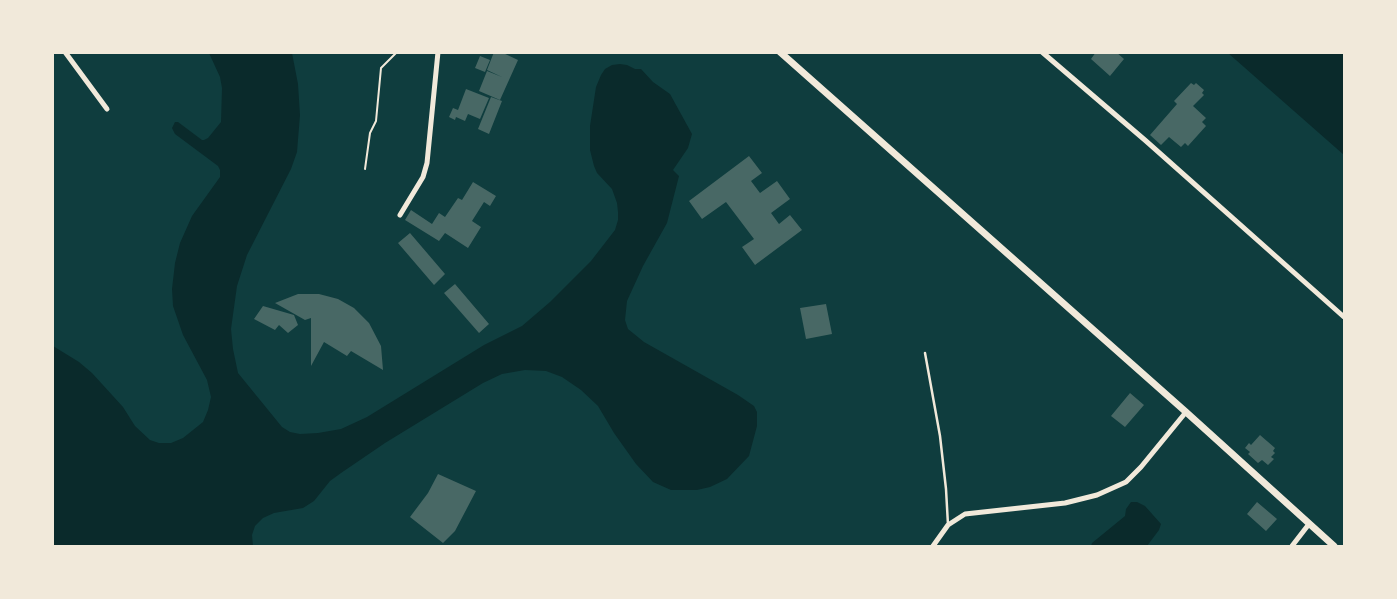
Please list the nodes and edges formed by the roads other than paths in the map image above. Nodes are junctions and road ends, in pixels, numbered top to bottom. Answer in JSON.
{"nodes":[{"id":1,"x":65,"y":52,"type":"edge"},
{"id":2,"x":438,"y":52,"type":"edge"},
{"id":3,"x":780,"y":52,"type":"edge"},
{"id":4,"x":1042,"y":52,"type":"edge"},
{"id":5,"x":107,"y":109,"type":"dead end"},
{"id":6,"x":400,"y":215,"type":"dead end"},
{"id":7,"x":1344,"y":317,"type":"edge"},
{"id":8,"x":925,"y":353,"type":"dead end"},
{"id":9,"x":1186,"y":412,"type":"junction"},
{"id":10,"x":948,"y":524,"type":"junction"},
{"id":11,"x":1309,"y":524,"type":"junction"},
{"id":12,"x":932,"y":546,"type":"edge"},
{"id":13,"x":1292,"y":546,"type":"edge"},
{"id":14,"x":1334,"y":546,"type":"edge"}],
"edges":[{"from":1,"to":5,"type":"street"},
{"from":2,"to":6,"type":"street"},
{"from":3,"to":9,"type":"street"},
{"from":4,"to":7,"type":"street"},
{"from":8,"to":10,"type":"lane"},
{"from":9,"to":10,"type":"street"},
{"from":9,"to":11,"type":"street"},
{"from":10,"to":12,"type":"street"},
{"from":11,"to":13,"type":"street"},
{"from":11,"to":14,"type":"street"}]}
